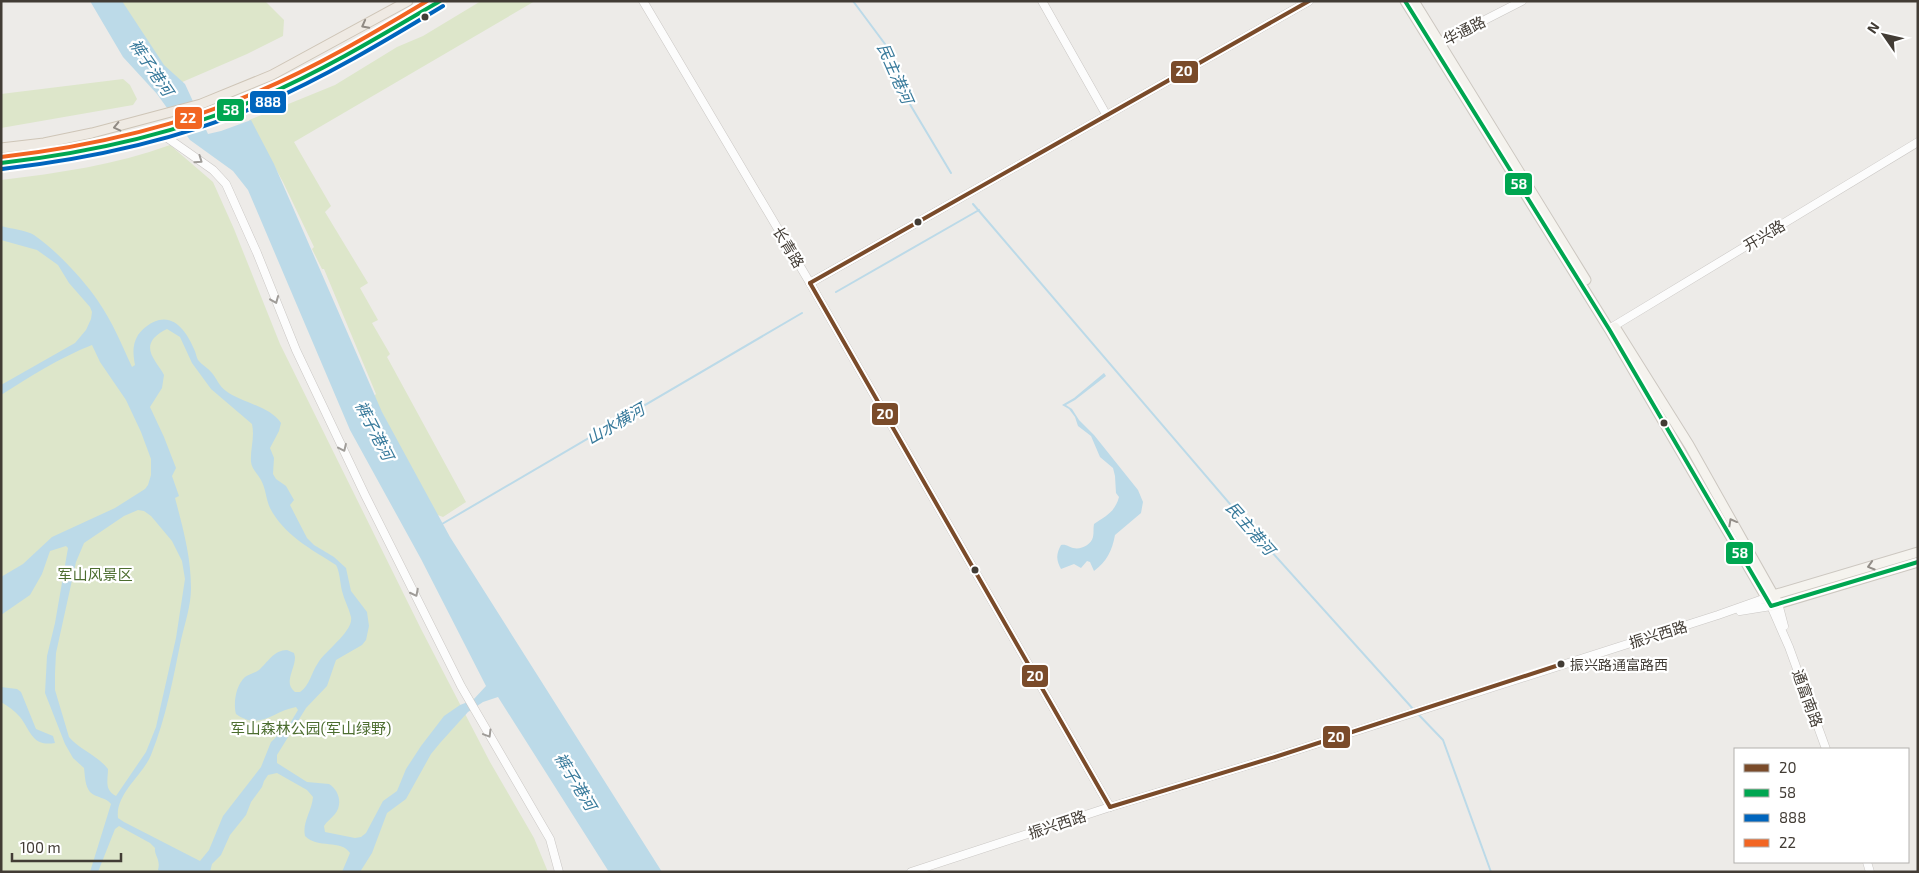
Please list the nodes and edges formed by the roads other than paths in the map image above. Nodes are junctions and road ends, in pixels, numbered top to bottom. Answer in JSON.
{"nodes":[{"id":1,"x":408,"y":1,"type":"edge"},
{"id":2,"x":440,"y":1,"type":"edge"},
{"id":3,"x":643,"y":1,"type":"edge"},
{"id":4,"x":1042,"y":1,"type":"edge"},
{"id":5,"x":1309,"y":1,"type":"edge"},
{"id":6,"x":1405,"y":1,"type":"edge"},
{"id":7,"x":1414,"y":1,"type":"edge"},
{"id":8,"x":1522,"y":1,"type":"edge"},
{"id":9,"x":1436,"y":45,"type":"junction"},
{"id":10,"x":1107,"y":116,"type":"junction"},
{"id":11,"x":159,"y":132,"type":"junction"},
{"id":12,"x":1918,"y":142,"type":"edge"},
{"id":13,"x":1,"y":148,"type":"edge"},
{"id":14,"x":1,"y":163,"type":"edge"},
{"id":15,"x":810,"y":283,"type":"junction"},
{"id":16,"x":1612,"y":327,"type":"junction"},
{"id":17,"x":1918,"y":552,"type":"edge"},
{"id":18,"x":1918,"y":562,"type":"edge"},
{"id":19,"x":1772,"y":601,"type":"junction"},
{"id":20,"x":1826,"y":748,"type":"edge"},
{"id":21,"x":1110,"y":807,"type":"junction"},
{"id":22,"x":559,"y":872,"type":"edge"},
{"id":23,"x":912,"y":872,"type":"edge"}],
"edges":[{"from":1,"to":13,"type":"main road","one_way":true},
{"from":2,"to":11,"type":"main road"},
{"from":3,"to":15,"type":"street","name":"长青路"},
{"from":4,"to":10,"type":"street"},
{"from":5,"to":10,"type":"street"},
{"from":6,"to":9,"type":"main road","name":"通富南路"},
{"from":7,"to":9,"type":"main road","name":"通富南路"},
{"from":8,"to":9,"type":"street","name":"华通路"},
{"from":9,"to":16,"type":"main road","name":"通富南路"},
{"from":10,"to":15,"type":"street"},
{"from":11,"to":14,"type":"main road"},
{"from":11,"to":22,"type":"street","one_way":true},
{"from":12,"to":16,"type":"street","name":"开兴路"},
{"from":15,"to":21,"type":"street","name":"长青路"},
{"from":16,"to":19,"type":"main road","name":"通富南路"},
{"from":17,"to":19,"type":"main road","one_way":true},
{"from":18,"to":19,"type":"main road"},
{"from":19,"to":20,"type":"street","name":"通富南路"},
{"from":19,"to":21,"type":"street","name":"振兴西路"},
{"from":21,"to":23,"type":"street","name":"振兴西路"}]}
